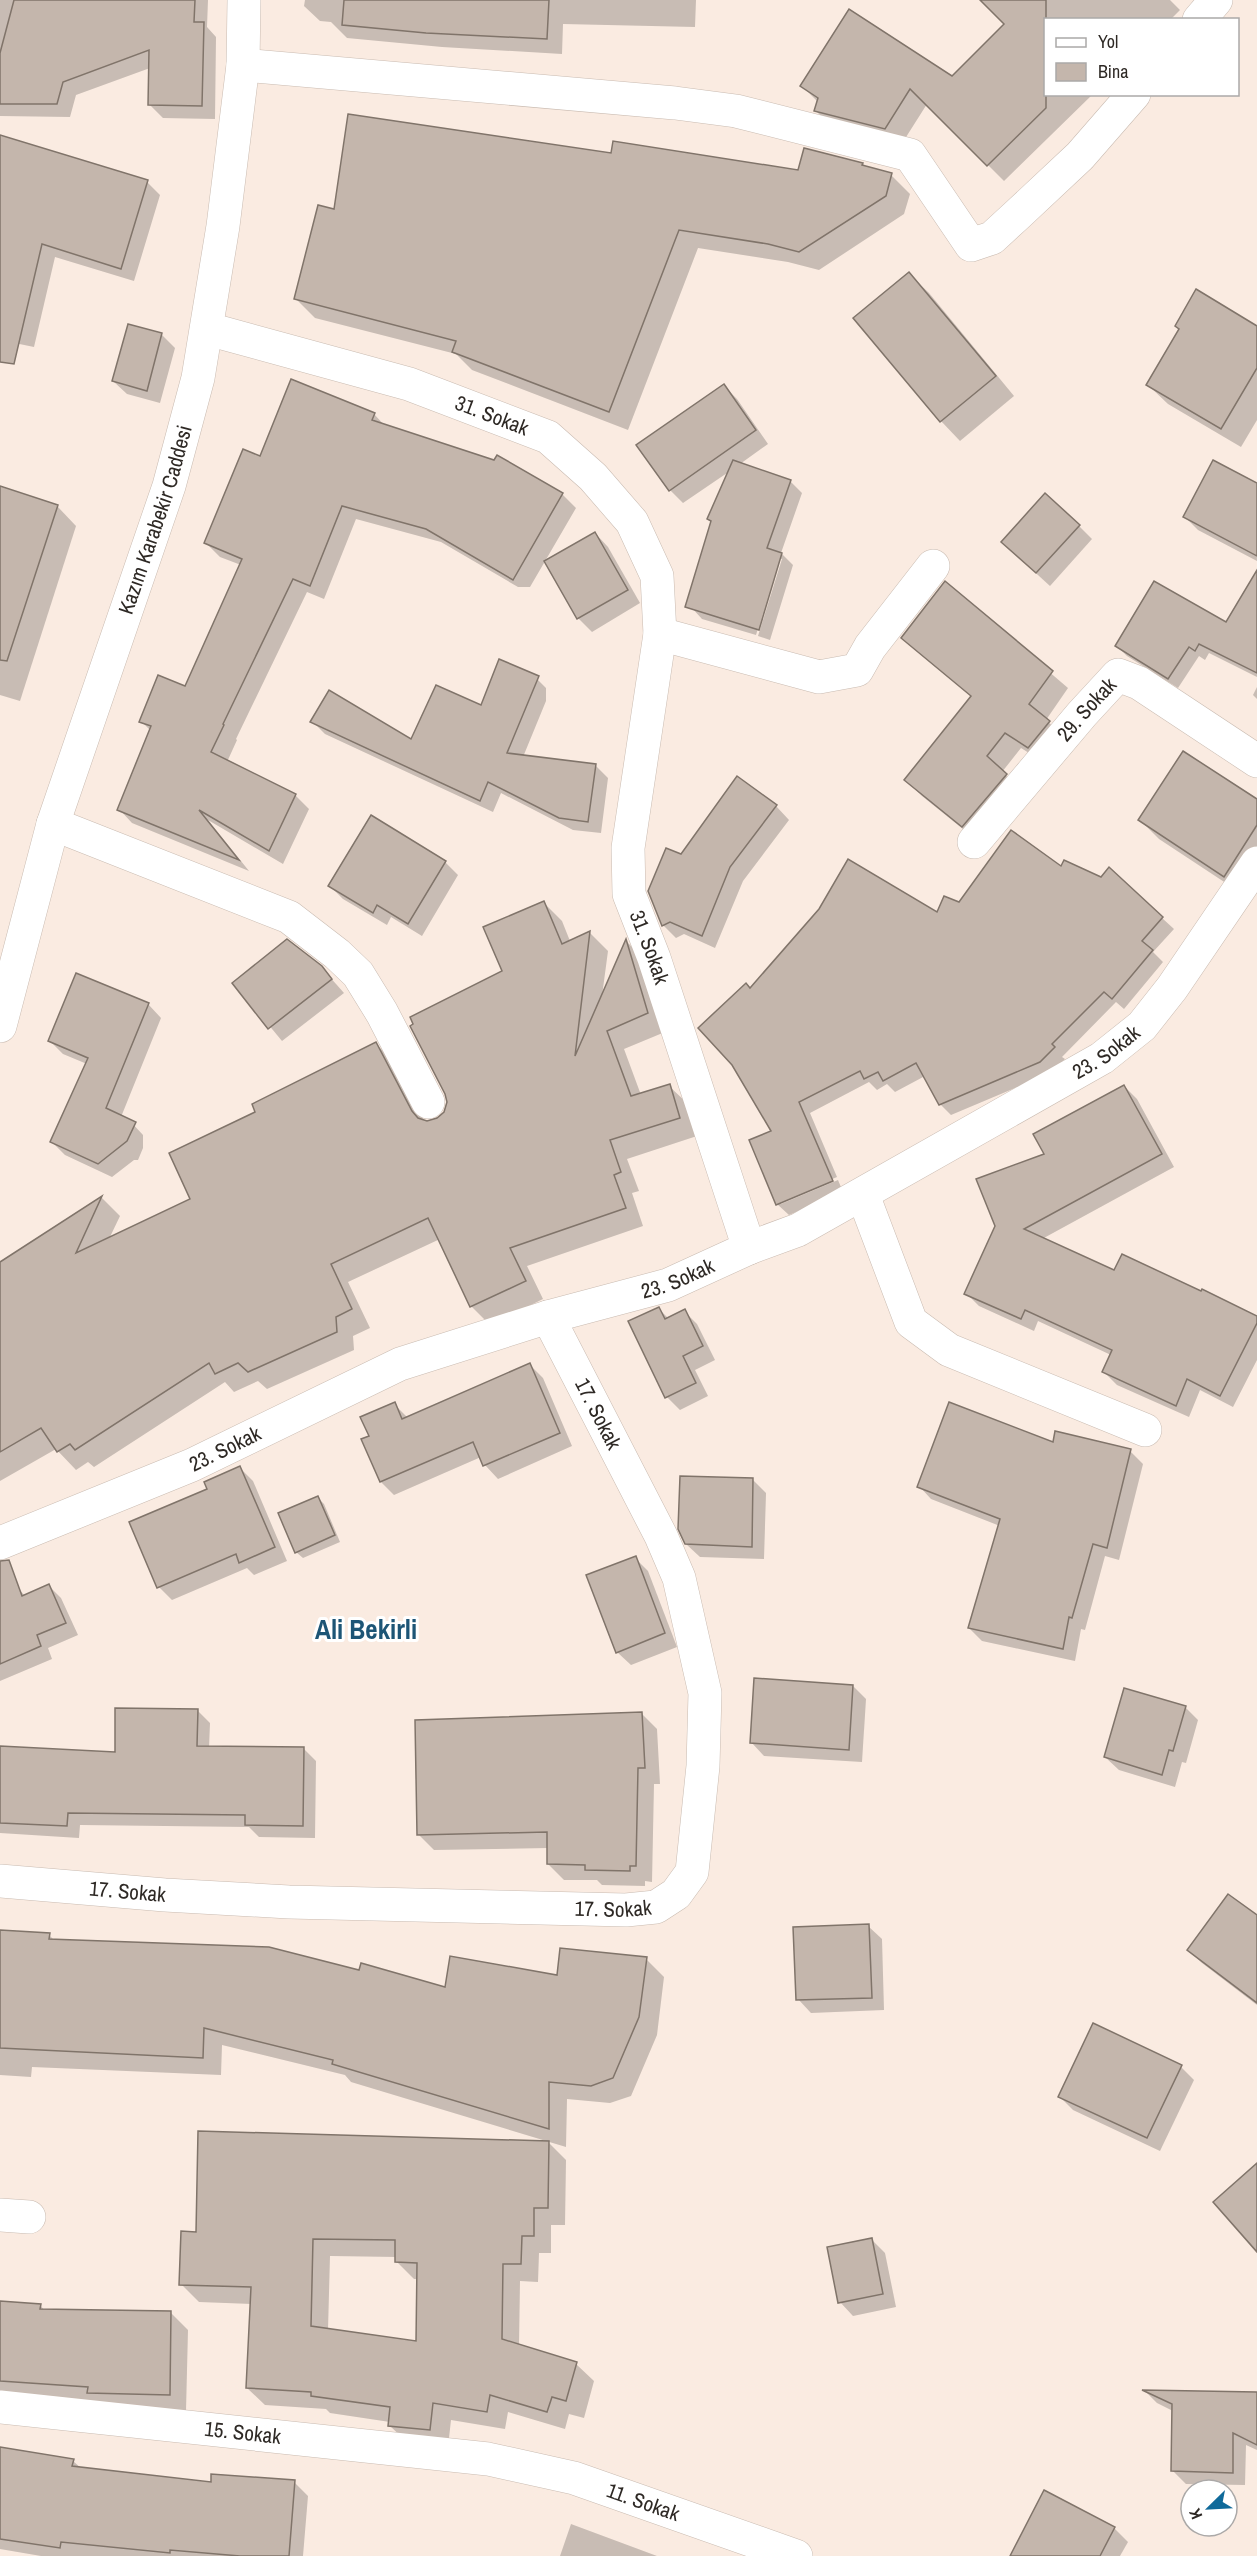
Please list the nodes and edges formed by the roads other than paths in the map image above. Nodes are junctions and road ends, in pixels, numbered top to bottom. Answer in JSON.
{"nodes":[{"id":1,"x":244,"y":0,"type":"edge"},
{"id":2,"x":1216,"y":0,"type":"edge"},
{"id":3,"x":1201,"y":18,"type":"edge"},
{"id":4,"x":243,"y":65,"type":"junction"},
{"id":5,"x":1132,"y":96,"type":"edge"},
{"id":6,"x":208,"y":329,"type":"junction"},
{"id":7,"x":933,"y":566,"type":"dead end"},
{"id":8,"x":660,"y":634,"type":"junction"},
{"id":9,"x":1257,"y":761,"type":"edge"},
{"id":10,"x":53,"y":824,"type":"junction"},
{"id":11,"x":974,"y":842,"type":"dead end"},
{"id":12,"x":1257,"y":863,"type":"edge"},
{"id":13,"x":0,"y":1026,"type":"edge"},
{"id":14,"x":428,"y":1102,"type":"dead end"},
{"id":15,"x":863,"y":1195,"type":"junction"},
{"id":16,"x":749,"y":1248,"type":"junction"},
{"id":17,"x":548,"y":1317,"type":"junction"},
{"id":18,"x":1145,"y":1430,"type":"dead end"},
{"id":19,"x":0,"y":1543,"type":"edge"},
{"id":20,"x":0,"y":1881,"type":"edge"},
{"id":21,"x":0,"y":2407,"type":"edge"},
{"id":22,"x":488,"y":2459,"type":"joint"},
{"id":23,"x":796,"y":2556,"type":"edge"}],
"edges":[{"from":1,"to":4,"type":"street","name":"Kazım Karabekir Caddesi"},
{"from":2,"to":3,"type":"street"},
{"from":4,"to":5,"type":"street"},
{"from":4,"to":6,"type":"street","name":"Kazım Karabekir Caddesi"},
{"from":6,"to":8,"type":"street","name":"31. Sokak"},
{"from":6,"to":10,"type":"street","name":"Kazım Karabekir Caddesi"},
{"from":7,"to":8,"type":"street"},
{"from":8,"to":16,"type":"street","name":"31. Sokak"},
{"from":9,"to":11,"type":"street","name":"29. Sokak"},
{"from":10,"to":13,"type":"street","name":"Kazım Karabekir Caddesi"},
{"from":10,"to":14,"type":"street"},
{"from":12,"to":15,"type":"street","name":"23. Sokak"},
{"from":15,"to":16,"type":"street","name":"23. Sokak"},
{"from":15,"to":18,"type":"street"},
{"from":16,"to":17,"type":"street","name":"23. Sokak"},
{"from":17,"to":19,"type":"street","name":"23. Sokak"},
{"from":17,"to":20,"type":"street","name":"17. Sokak"},
{"from":21,"to":22,"type":"street","name":"15. Sokak"},
{"from":22,"to":23,"type":"street","name":"11. Sokak"}]}
